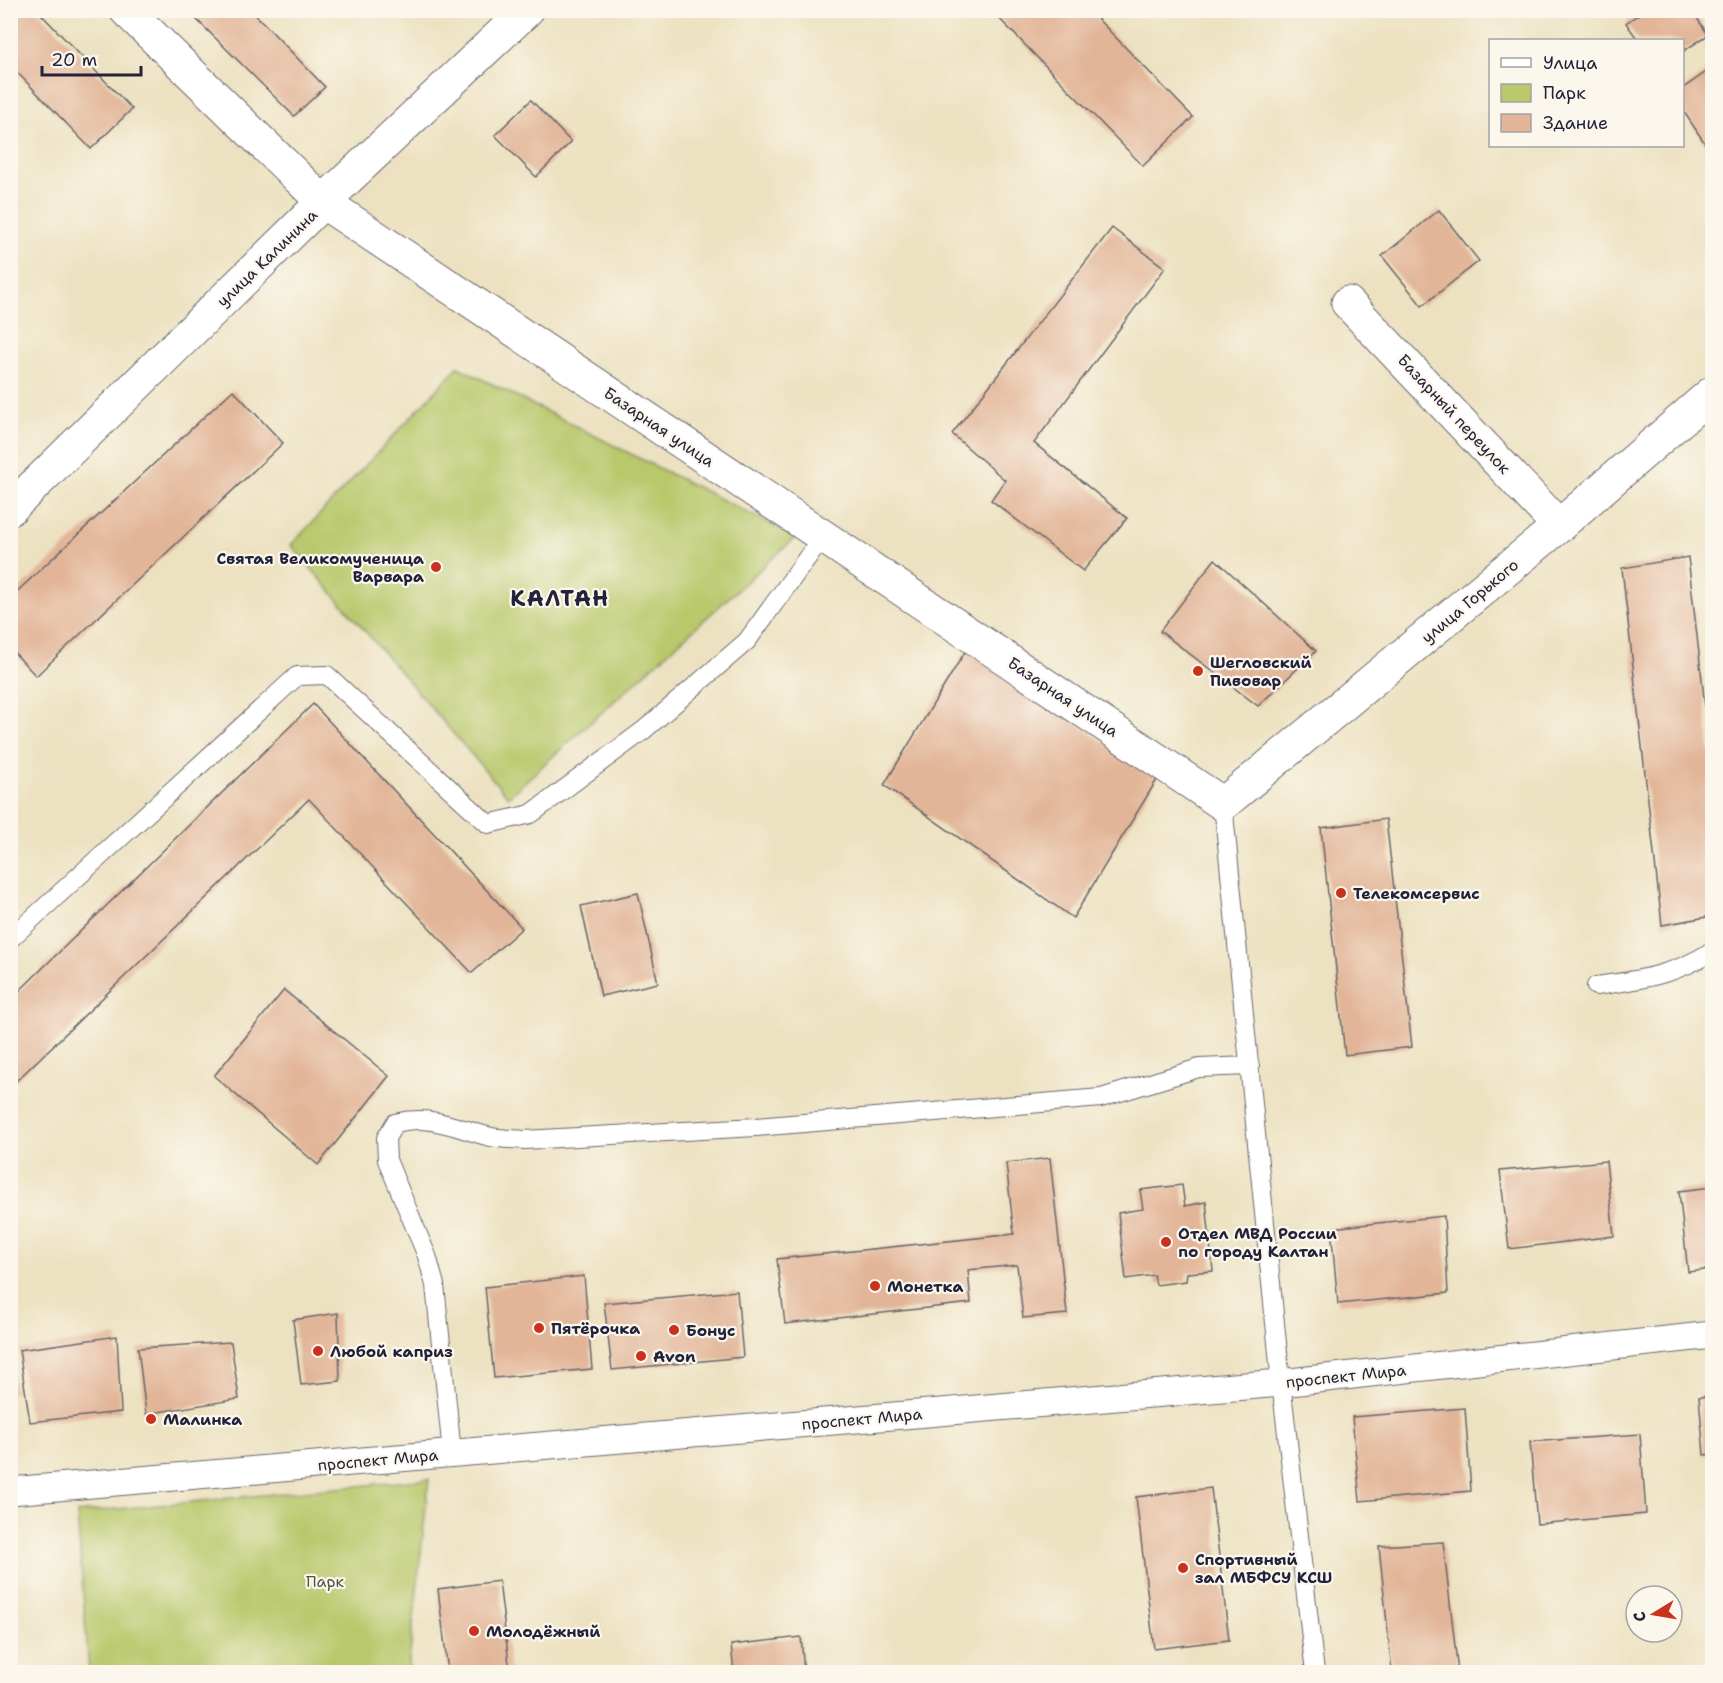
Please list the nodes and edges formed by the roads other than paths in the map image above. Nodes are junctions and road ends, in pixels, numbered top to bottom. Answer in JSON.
{"nodes":[{"id":1,"x":126,"y":10,"type":"edge"},
{"id":2,"x":527,"y":10,"type":"edge"},
{"id":3,"x":323,"y":202,"type":"junction"},
{"id":4,"x":1348,"y":303,"type":"dead end"},
{"id":5,"x":1713,"y":393,"type":"edge"},
{"id":6,"x":10,"y":509,"type":"edge"},
{"id":7,"x":1559,"y":526,"type":"junction"},
{"id":8,"x":823,"y":536,"type":"junction"},
{"id":9,"x":1223,"y":804,"type":"junction"},
{"id":10,"x":10,"y":939,"type":"edge"},
{"id":11,"x":1713,"y":951,"type":"edge"},
{"id":12,"x":1596,"y":986,"type":"dead end"},
{"id":13,"x":1250,"y":1066,"type":"junction"},
{"id":14,"x":1713,"y":1335,"type":"edge"},
{"id":15,"x":1281,"y":1383,"type":"junction"},
{"id":16,"x":452,"y":1453,"type":"junction"},
{"id":17,"x":10,"y":1491,"type":"edge"},
{"id":18,"x":1316,"y":1672,"type":"edge"}],
"edges":[{"from":1,"to":3,"type":"street","name":"Базарная улица"},
{"from":2,"to":3,"type":"street","name":"улица Калинина"},
{"from":3,"to":6,"type":"street","name":"улица Калинина"},
{"from":3,"to":8,"type":"street","name":"Базарная улица"},
{"from":4,"to":7,"type":"street","name":"Базарный переулок"},
{"from":5,"to":7,"type":"street","name":"улица Горького"},
{"from":7,"to":9,"type":"street","name":"улица Горького"},
{"from":8,"to":9,"type":"street","name":"Базарная улица"},
{"from":8,"to":10,"type":"lane"},
{"from":9,"to":13,"type":"lane"},
{"from":11,"to":12,"type":"lane"},
{"from":13,"to":15,"type":"lane"},
{"from":13,"to":16,"type":"lane"},
{"from":14,"to":15,"type":"street","name":"проспект Мира"},
{"from":15,"to":16,"type":"street","name":"проспект Мира"},
{"from":15,"to":18,"type":"lane"},
{"from":16,"to":17,"type":"street","name":"проспект Мира"}]}
